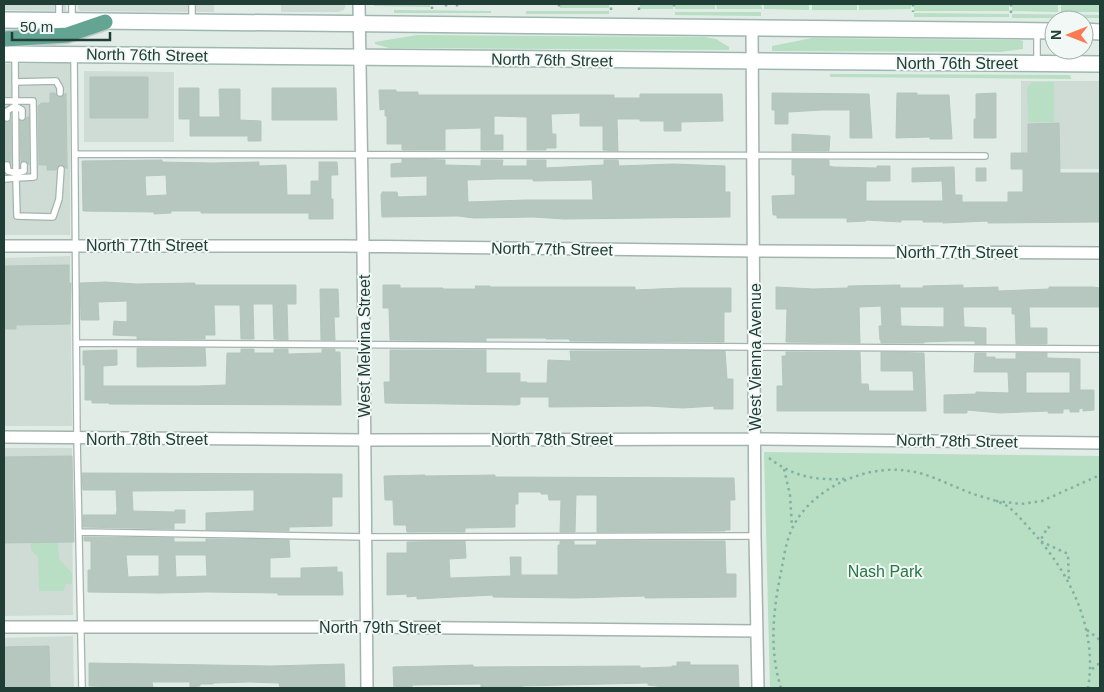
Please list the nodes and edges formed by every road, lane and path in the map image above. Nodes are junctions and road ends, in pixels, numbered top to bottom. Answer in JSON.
{"nodes":[{"id":1,"x":59,"y":4,"type":"edge"},
{"id":2,"x":72,"y":4,"type":"edge"},
{"id":3,"x":192,"y":4,"type":"edge"},
{"id":4,"x":359,"y":4,"type":"edge"},
{"id":5,"x":432,"y":4,"type":"edge"},
{"id":6,"x":446,"y":4,"type":"edge"},
{"id":7,"x":457,"y":4,"type":"edge"},
{"id":8,"x":559,"y":4,"type":"edge"},
{"id":9,"x":611,"y":4,"type":"edge"},
{"id":10,"x":639,"y":4,"type":"edge"},
{"id":11,"x":674,"y":4,"type":"edge"},
{"id":12,"x":913,"y":4,"type":"edge"},
{"id":13,"x":1011,"y":4,"type":"edge"},
{"id":14,"x":432,"y":9,"type":"dead end"},
{"id":15,"x":446,"y":9,"type":"dead end"},
{"id":16,"x":457,"y":9,"type":"dead end"},
{"id":17,"x":559,"y":10,"type":"dead end"},
{"id":18,"x":610,"y":10,"type":"dead end"},
{"id":19,"x":639,"y":10,"type":"dead end"},
{"id":20,"x":674,"y":10,"type":"dead end"},
{"id":21,"x":913,"y":12,"type":"dead end"},
{"id":22,"x":1011,"y":13,"type":"dead end"},
{"id":23,"x":4,"y":20,"type":"edge"},
{"id":24,"x":65,"y":22,"type":"junction"},
{"id":25,"x":105,"y":22,"type":"junction"},
{"id":26,"x":192,"y":22,"type":"junction"},
{"id":27,"x":359,"y":23,"type":"junction"},
{"id":28,"x":752,"y":27,"type":"junction"},
{"id":29,"x":1037,"y":30,"type":"junction"},
{"id":30,"x":1044,"y":30,"type":"edge"},
{"id":31,"x":4,"y":39,"type":"edge"},
{"id":32,"x":9,"y":54,"type":"edge"},
{"id":33,"x":74,"y":55,"type":"junction"},
{"id":34,"x":360,"y":58,"type":"junction"},
{"id":35,"x":752,"y":62,"type":"junction"},
{"id":36,"x":1037,"y":63,"type":"junction"},
{"id":37,"x":1100,"y":64,"type":"edge"},
{"id":38,"x":15,"y":82,"type":"junction"},
{"id":39,"x":60,"y":93,"type":"dead end"},
{"id":40,"x":4,"y":101,"type":"edge"},
{"id":41,"x":15,"y":104,"type":"junction"},
{"id":42,"x":22,"y":117,"type":"dead end"},
{"id":43,"x":7,"y":118,"type":"dead end"},
{"id":44,"x":75,"y":154,"type":"junction"},
{"id":45,"x":362,"y":154,"type":"junction"},
{"id":46,"x":753,"y":156,"type":"junction"},
{"id":47,"x":985,"y":156,"type":"dead end"},
{"id":48,"x":7,"y":165,"type":"dead end"},
{"id":49,"x":24,"y":165,"type":"dead end"},
{"id":50,"x":61,"y":169,"type":"dead end"},
{"id":51,"x":16,"y":176,"type":"junction"},
{"id":52,"x":4,"y":178,"type":"edge"},
{"id":53,"x":76,"y":245,"type":"junction"},
{"id":54,"x":4,"y":246,"type":"edge"},
{"id":55,"x":363,"y":246,"type":"junction"},
{"id":56,"x":754,"y":251,"type":"junction"},
{"id":57,"x":1100,"y":253,"type":"edge"},
{"id":58,"x":77,"y":343,"type":"junction"},
{"id":59,"x":364,"y":345,"type":"junction"},
{"id":60,"x":755,"y":348,"type":"junction"},
{"id":61,"x":1100,"y":349,"type":"edge"},
{"id":62,"x":4,"y":437,"type":"edge"},
{"id":63,"x":77,"y":438,"type":"junction"},
{"id":64,"x":755,"y":439,"type":"junction"},
{"id":65,"x":364,"y":440,"type":"junction"},
{"id":66,"x":1100,"y":443,"type":"edge"},
{"id":67,"x":769,"y":458,"type":"dead end"},
{"id":68,"x":784,"y":469,"type":"junction"},
{"id":69,"x":1100,"y":475,"type":"edge"},
{"id":70,"x":849,"y":479,"type":"junction"},
{"id":71,"x":992,"y":500,"type":"junction"},
{"id":72,"x":1050,"y":528,"type":"dead end"},
{"id":73,"x":792,"y":529,"type":"junction"},
{"id":74,"x":79,"y":532,"type":"junction"},
{"id":75,"x":755,"y":536,"type":"junction"},
{"id":76,"x":366,"y":537,"type":"junction"},
{"id":77,"x":1040,"y":541,"type":"junction"},
{"id":78,"x":1072,"y":580,"type":"dead end"},
{"id":79,"x":1068,"y":582,"type":"junction"},
{"id":80,"x":4,"y":627,"type":"edge"},
{"id":81,"x":81,"y":627,"type":"junction"},
{"id":82,"x":366,"y":627,"type":"junction"},
{"id":83,"x":1086,"y":630,"type":"junction"},
{"id":84,"x":757,"y":631,"type":"junction"},
{"id":85,"x":1100,"y":640,"type":"edge"},
{"id":86,"x":1100,"y":662,"type":"edge"},
{"id":87,"x":1091,"y":670,"type":"junction"},
{"id":88,"x":82,"y":688,"type":"edge"},
{"id":89,"x":367,"y":688,"type":"edge"},
{"id":90,"x":758,"y":688,"type":"edge"},
{"id":91,"x":780,"y":688,"type":"edge"},
{"id":92,"x":1088,"y":688,"type":"edge"}],
"edges":[{"from":1,"to":24,"type":"lane"},
{"from":2,"to":24,"type":"lane"},
{"from":3,"to":26,"type":"lane"},
{"from":4,"to":27,"type":"street","name":"West Melvina Street"},
{"from":5,"to":14,"type":"path"},
{"from":6,"to":15,"type":"path"},
{"from":7,"to":16,"type":"path"},
{"from":8,"to":17,"type":"path"},
{"from":9,"to":18,"type":"path"},
{"from":10,"to":19,"type":"path"},
{"from":11,"to":20,"type":"path"},
{"from":12,"to":21,"type":"path"},
{"from":13,"to":22,"type":"path"},
{"from":23,"to":24,"type":"main road","name":"North 76th Street"},
{"from":24,"to":25,"type":"main road","name":"North 76th Street"},
{"from":25,"to":26,"type":"main road","name":"North 76th Street"},
{"from":25,"to":31,"type":"main road"},
{"from":26,"to":27,"type":"main road","name":"North 76th Street"},
{"from":27,"to":28,"type":"main road","name":"North 76th Street"},
{"from":27,"to":34,"type":"street","name":"West Melvina Street"},
{"from":28,"to":29,"type":"main road","name":"North 76th Street"},
{"from":28,"to":35,"type":"street","name":"West Vienna Avenue"},
{"from":29,"to":30,"type":"main road","name":"North 76th Street"},
{"from":29,"to":36,"type":"lane"},
{"from":32,"to":33,"type":"main road","name":"North 76th Street"},
{"from":32,"to":38,"type":"lane"},
{"from":33,"to":34,"type":"main road","name":"North 76th Street"},
{"from":33,"to":44,"type":"lane"},
{"from":34,"to":35,"type":"main road","name":"North 76th Street"},
{"from":34,"to":45,"type":"street","name":"West Melvina Street"},
{"from":35,"to":36,"type":"main road","name":"North 76th Street"},
{"from":35,"to":46,"type":"street","name":"West Vienna Avenue"},
{"from":36,"to":37,"type":"main road","name":"North 76th Street"},
{"from":38,"to":39,"type":"lane"},
{"from":38,"to":41,"type":"lane"},
{"from":40,"to":41,"type":"lane"},
{"from":41,"to":42,"type":"lane"},
{"from":41,"to":43,"type":"lane"},
{"from":41,"to":51,"type":"lane"},
{"from":41,"to":51,"type":"lane"},
{"from":44,"to":45,"type":"lane"},
{"from":44,"to":53,"type":"lane"},
{"from":45,"to":46,"type":"lane"},
{"from":45,"to":55,"type":"street","name":"West Melvina Street"},
{"from":46,"to":47,"type":"lane"},
{"from":46,"to":56,"type":"street","name":"West Vienna Avenue"},
{"from":48,"to":51,"type":"lane"},
{"from":49,"to":51,"type":"lane"},
{"from":50,"to":51,"type":"lane"},
{"from":51,"to":52,"type":"lane"},
{"from":53,"to":54,"type":"street","name":"North 77th Street"},
{"from":53,"to":55,"type":"street","name":"North 77th Street"},
{"from":53,"to":58,"type":"lane"},
{"from":55,"to":56,"type":"street","name":"North 77th Street"},
{"from":55,"to":59,"type":"street","name":"West Melvina Street"},
{"from":56,"to":57,"type":"street","name":"North 77th Street"},
{"from":56,"to":60,"type":"street","name":"West Vienna Avenue"},
{"from":58,"to":59,"type":"lane"},
{"from":58,"to":63,"type":"lane"},
{"from":59,"to":60,"type":"lane"},
{"from":59,"to":65,"type":"street","name":"West Melvina Street"},
{"from":60,"to":61,"type":"lane"},
{"from":60,"to":64,"type":"street","name":"West Vienna Avenue"},
{"from":62,"to":63,"type":"street","name":"North 78th Street"},
{"from":63,"to":65,"type":"street","name":"North 78th Street"},
{"from":63,"to":74,"type":"lane"},
{"from":64,"to":65,"type":"street","name":"North 78th Street"},
{"from":64,"to":66,"type":"street","name":"North 78th Street"},
{"from":64,"to":75,"type":"street","name":"West Vienna Avenue"},
{"from":65,"to":76,"type":"street","name":"West Melvina Street"},
{"from":67,"to":68,"type":"path"},
{"from":68,"to":70,"type":"path"},
{"from":68,"to":73,"type":"path"},
{"from":69,"to":71,"type":"path"},
{"from":70,"to":71,"type":"path"},
{"from":70,"to":73,"type":"path"},
{"from":71,"to":77,"type":"path"},
{"from":72,"to":77,"type":"path"},
{"from":73,"to":91,"type":"path"},
{"from":74,"to":76,"type":"lane"},
{"from":74,"to":81,"type":"lane"},
{"from":75,"to":76,"type":"lane"},
{"from":75,"to":84,"type":"street","name":"West Vienna Avenue"},
{"from":76,"to":82,"type":"street","name":"West Melvina Street"},
{"from":77,"to":79,"type":"path"},
{"from":77,"to":79,"type":"path"},
{"from":78,"to":79,"type":"path"},
{"from":79,"to":83,"type":"path"},
{"from":80,"to":81,"type":"street","name":"North 79th Street"},
{"from":81,"to":82,"type":"street","name":"North 79th Street"},
{"from":81,"to":88,"type":"lane"},
{"from":82,"to":84,"type":"street","name":"North 79th Street"},
{"from":82,"to":89,"type":"street","name":"West Melvina Street"},
{"from":83,"to":85,"type":"path"},
{"from":83,"to":87,"type":"path"},
{"from":84,"to":90,"type":"street","name":"West Vienna Avenue"},
{"from":86,"to":87,"type":"path"},
{"from":87,"to":92,"type":"path"}]}
